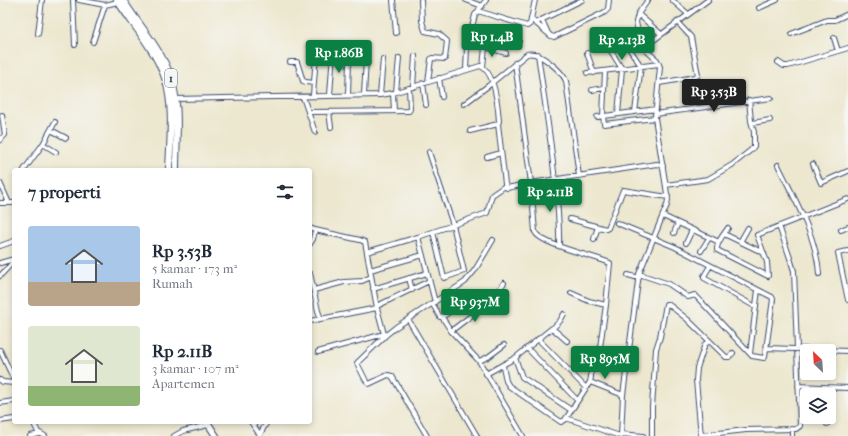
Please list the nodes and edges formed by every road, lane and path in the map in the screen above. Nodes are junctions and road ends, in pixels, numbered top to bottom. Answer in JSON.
{"nodes":[{"id":1,"x":42,"y":0,"type":"edge"},
{"id":2,"x":73,"y":0,"type":"edge"},
{"id":3,"x":79,"y":0,"type":"edge"},
{"id":4,"x":393,"y":0,"type":"edge"},
{"id":5,"x":421,"y":0,"type":"edge"},
{"id":6,"x":466,"y":0,"type":"edge"},
{"id":7,"x":486,"y":0,"type":"edge"},
{"id":8,"x":535,"y":0,"type":"edge"},
{"id":9,"x":582,"y":0,"type":"edge"},
{"id":10,"x":609,"y":0,"type":"edge"},
{"id":11,"x":648,"y":0,"type":"edge"},
{"id":12,"x":672,"y":0,"type":"edge"},
{"id":13,"x":708,"y":0,"type":"edge"},
{"id":14,"x":777,"y":0,"type":"edge"},
{"id":15,"x":119,"y":1,"type":"edge"},
{"id":16,"x":104,"y":5,"type":"junction"},
{"id":17,"x":482,"y":6,"type":"junction"},
{"id":18,"x":760,"y":8,"type":"dead end"},
{"id":19,"x":478,"y":11,"type":"junction"},
{"id":20,"x":638,"y":14,"type":"junction"},
{"id":21,"x":688,"y":14,"type":"junction"},
{"id":22,"x":848,"y":14,"type":"edge"},
{"id":23,"x":531,"y":19,"type":"junction"},
{"id":24,"x":542,"y":20,"type":"junction"},
{"id":25,"x":677,"y":22,"type":"junction"},
{"id":26,"x":535,"y":23,"type":"junction"},
{"id":27,"x":473,"y":26,"type":"junction"},
{"id":28,"x":396,"y":33,"type":"dead end"},
{"id":29,"x":38,"y":34,"type":"dead end"},
{"id":30,"x":548,"y":34,"type":"junction"},
{"id":31,"x":661,"y":34,"type":"junction"},
{"id":32,"x":791,"y":34,"type":"dead end"},
{"id":33,"x":620,"y":35,"type":"dead end"},
{"id":34,"x":834,"y":38,"type":"dead end"},
{"id":35,"x":520,"y":41,"type":"dead end"},
{"id":36,"x":93,"y":42,"type":"dead end"},
{"id":37,"x":469,"y":42,"type":"junction"},
{"id":38,"x":606,"y":43,"type":"dead end"},
{"id":39,"x":75,"y":45,"type":"dead end"},
{"id":40,"x":485,"y":47,"type":"junction"},
{"id":41,"x":643,"y":48,"type":"junction"},
{"id":42,"x":848,"y":48,"type":"edge"},
{"id":43,"x":838,"y":51,"type":"junction"},
{"id":44,"x":333,"y":52,"type":"dead end"},
{"id":45,"x":506,"y":53,"type":"dead end"},
{"id":46,"x":587,"y":53,"type":"dead end"},
{"id":47,"x":538,"y":54,"type":"junction"},
{"id":48,"x":316,"y":56,"type":"dead end"},
{"id":49,"x":415,"y":56,"type":"dead end"},
{"id":50,"x":399,"y":58,"type":"dead end"},
{"id":51,"x":366,"y":59,"type":"dead end"},
{"id":52,"x":383,"y":59,"type":"dead end"},
{"id":53,"x":349,"y":60,"type":"dead end"},
{"id":54,"x":290,"y":62,"type":"dead end"},
{"id":55,"x":778,"y":62,"type":"dead end"},
{"id":56,"x":515,"y":64,"type":"junction"},
{"id":57,"x":660,"y":64,"type":"junction"},
{"id":58,"x":641,"y":66,"type":"junction"},
{"id":59,"x":483,"y":67,"type":"junction"},
{"id":60,"x":622,"y":69,"type":"junction"},
{"id":61,"x":466,"y":70,"type":"junction"},
{"id":62,"x":605,"y":71,"type":"junction"},
{"id":63,"x":587,"y":73,"type":"dead end"},
{"id":64,"x":594,"y":73,"type":"junction"},
{"id":65,"x":439,"y":78,"type":"junction"},
{"id":66,"x":493,"y":81,"type":"junction"},
{"id":67,"x":428,"y":82,"type":"junction"},
{"id":68,"x":314,"y":83,"type":"junction"},
{"id":69,"x":423,"y":83,"type":"junction"},
{"id":70,"x":659,"y":83,"type":"junction"},
{"id":71,"x":411,"y":88,"type":"junction"},
{"id":72,"x":604,"y":88,"type":"junction"},
{"id":73,"x":592,"y":90,"type":"dead end"},
{"id":74,"x":395,"y":92,"type":"junction"},
{"id":75,"x":330,"y":95,"type":"junction"},
{"id":76,"x":348,"y":95,"type":"junction"},
{"id":77,"x":364,"y":95,"type":"junction"},
{"id":78,"x":380,"y":95,"type":"junction"},
{"id":79,"x":303,"y":96,"type":"junction"},
{"id":80,"x":313,"y":96,"type":"junction"},
{"id":81,"x":442,"y":97,"type":"dead end"},
{"id":82,"x":771,"y":98,"type":"dead end"},
{"id":83,"x":175,"y":99,"type":"junction"},
{"id":84,"x":749,"y":100,"type":"junction"},
{"id":85,"x":464,"y":104,"type":"dead end"},
{"id":86,"x":426,"y":105,"type":"dead end"},
{"id":87,"x":656,"y":109,"type":"junction"},
{"id":88,"x":394,"y":111,"type":"junction"},
{"id":89,"x":308,"y":112,"type":"junction"},
{"id":90,"x":329,"y":112,"type":"junction"},
{"id":91,"x":635,"y":112,"type":"junction"},
{"id":92,"x":618,"y":114,"type":"junction"},
{"id":93,"x":2,"y":115,"type":"dead end"},
{"id":94,"x":602,"y":116,"type":"junction"},
{"id":95,"x":655,"y":116,"type":"junction"},
{"id":96,"x":597,"y":117,"type":"dead end"},
{"id":97,"x":770,"y":120,"type":"dead end"},
{"id":98,"x":55,"y":122,"type":"dead end"},
{"id":99,"x":752,"y":123,"type":"junction"},
{"id":100,"x":498,"y":124,"type":"junction"},
{"id":101,"x":331,"y":127,"type":"dead end"},
{"id":102,"x":51,"y":130,"type":"junction"},
{"id":103,"x":470,"y":131,"type":"dead end"},
{"id":104,"x":315,"y":132,"type":"dead end"},
{"id":105,"x":66,"y":138,"type":"dead end"},
{"id":106,"x":0,"y":140,"type":"edge"},
{"id":107,"x":43,"y":144,"type":"junction"},
{"id":108,"x":56,"y":152,"type":"dead end"},
{"id":109,"x":429,"y":152,"type":"dead end"},
{"id":110,"x":501,"y":153,"type":"junction"},
{"id":111,"x":487,"y":157,"type":"dead end"},
{"id":112,"x":813,"y":164,"type":"dead end"},
{"id":113,"x":778,"y":165,"type":"dead end"},
{"id":114,"x":663,"y":166,"type":"junction"},
{"id":115,"x":25,"y":168,"type":"edge"},
{"id":116,"x":170,"y":168,"type":"edge"},
{"id":117,"x":176,"y":168,"type":"edge"},
{"id":118,"x":848,"y":171,"type":"edge"},
{"id":119,"x":579,"y":176,"type":"junction"},
{"id":120,"x":555,"y":180,"type":"junction"},
{"id":121,"x":0,"y":183,"type":"edge"},
{"id":122,"x":531,"y":183,"type":"junction"},
{"id":123,"x":666,"y":185,"type":"junction"},
{"id":124,"x":505,"y":186,"type":"junction"},
{"id":125,"x":668,"y":197,"type":"junction"},
{"id":126,"x":848,"y":199,"type":"edge"},
{"id":127,"x":0,"y":203,"type":"edge"},
{"id":128,"x":12,"y":203,"type":"edge"},
{"id":129,"x":663,"y":216,"type":"junction"},
{"id":130,"x":803,"y":217,"type":"junction"},
{"id":131,"x":570,"y":220,"type":"dead end"},
{"id":132,"x":617,"y":223,"type":"dead end"},
{"id":133,"x":678,"y":224,"type":"junction"},
{"id":134,"x":453,"y":225,"type":"junction"},
{"id":135,"x":779,"y":226,"type":"junction"},
{"id":136,"x":598,"y":227,"type":"junction"},
{"id":137,"x":848,"y":227,"type":"edge"},
{"id":138,"x":728,"y":228,"type":"dead end"},
{"id":139,"x":748,"y":228,"type":"dead end"},
{"id":140,"x":312,"y":229,"type":"edge"},
{"id":141,"x":315,"y":230,"type":"junction"},
{"id":142,"x":692,"y":230,"type":"junction"},
{"id":143,"x":841,"y":230,"type":"dead end"},
{"id":144,"x":433,"y":232,"type":"junction"},
{"id":145,"x":674,"y":234,"type":"dead end"},
{"id":146,"x":724,"y":234,"type":"junction"},
{"id":147,"x":418,"y":237,"type":"junction"},
{"id":148,"x":653,"y":238,"type":"junction"},
{"id":149,"x":709,"y":238,"type":"junction"},
{"id":150,"x":594,"y":239,"type":"dead end"},
{"id":151,"x":312,"y":240,"type":"edge"},
{"id":152,"x":493,"y":240,"type":"dead end"},
{"id":153,"x":12,"y":242,"type":"edge"},
{"id":154,"x":719,"y":242,"type":"junction"},
{"id":155,"x":740,"y":242,"type":"junction"},
{"id":156,"x":686,"y":243,"type":"dead end"},
{"id":157,"x":0,"y":246,"type":"edge"},
{"id":158,"x":559,"y":246,"type":"junction"},
{"id":159,"x":702,"y":251,"type":"dead end"},
{"id":160,"x":848,"y":251,"type":"edge"},
{"id":161,"x":367,"y":252,"type":"junction"},
{"id":162,"x":764,"y":254,"type":"junction"},
{"id":163,"x":423,"y":255,"type":"junction"},
{"id":164,"x":12,"y":260,"type":"edge"},
{"id":165,"x":12,"y":262,"type":"edge"},
{"id":166,"x":0,"y":263,"type":"edge"},
{"id":167,"x":710,"y":266,"type":"junction"},
{"id":168,"x":370,"y":270,"type":"junction"},
{"id":169,"x":427,"y":273,"type":"junction"},
{"id":170,"x":819,"y":274,"type":"dead end"},
{"id":171,"x":628,"y":275,"type":"dead end"},
{"id":172,"x":0,"y":276,"type":"edge"},
{"id":173,"x":639,"y":276,"type":"junction"},
{"id":174,"x":371,"y":277,"type":"junction"},
{"id":175,"x":409,"y":278,"type":"junction"},
{"id":176,"x":430,"y":281,"type":"junction"},
{"id":177,"x":312,"y":282,"type":"edge"},
{"id":178,"x":504,"y":282,"type":"dead end"},
{"id":179,"x":373,"y":289,"type":"junction"},
{"id":180,"x":314,"y":290,"type":"junction"},
{"id":181,"x":412,"y":290,"type":"junction"},
{"id":182,"x":758,"y":290,"type":"junction"},
{"id":183,"x":477,"y":293,"type":"dead end"},
{"id":184,"x":571,"y":293,"type":"dead end"},
{"id":185,"x":505,"y":294,"type":"dead end"},
{"id":186,"x":848,"y":300,"type":"edge"},
{"id":187,"x":434,"y":302,"type":"junction"},
{"id":188,"x":488,"y":303,"type":"junction"},
{"id":189,"x":606,"y":305,"type":"junction"},
{"id":190,"x":756,"y":306,"type":"junction"},
{"id":191,"x":377,"y":307,"type":"junction"},
{"id":192,"x":564,"y":314,"type":"dead end"},
{"id":193,"x":442,"y":317,"type":"junction"},
{"id":194,"x":408,"y":318,"type":"junction"},
{"id":195,"x":321,"y":319,"type":"junction"},
{"id":196,"x":312,"y":321,"type":"edge"},
{"id":197,"x":553,"y":328,"type":"junction"},
{"id":198,"x":451,"y":331,"type":"junction"},
{"id":199,"x":385,"y":334,"type":"junction"},
{"id":200,"x":538,"y":339,"type":"junction"},
{"id":201,"x":567,"y":341,"type":"dead end"},
{"id":202,"x":710,"y":341,"type":"junction"},
{"id":203,"x":504,"y":345,"type":"dead end"},
{"id":204,"x":527,"y":348,"type":"junction"},
{"id":205,"x":767,"y":348,"type":"junction"},
{"id":206,"x":797,"y":349,"type":"junction"},
{"id":207,"x":0,"y":350,"type":"edge"},
{"id":208,"x":848,"y":351,"type":"edge"},
{"id":209,"x":318,"y":352,"type":"dead end"},
{"id":210,"x":733,"y":353,"type":"dead end"},
{"id":211,"x":750,"y":353,"type":"junction"},
{"id":212,"x":515,"y":358,"type":"junction"},
{"id":213,"x":479,"y":361,"type":"junction"},
{"id":214,"x":592,"y":362,"type":"dead end"},
{"id":215,"x":628,"y":365,"type":"junction"},
{"id":216,"x":502,"y":366,"type":"junction"},
{"id":217,"x":486,"y":374,"type":"junction"},
{"id":218,"x":12,"y":377,"type":"edge"},
{"id":219,"x":12,"y":381,"type":"edge"},
{"id":220,"x":1,"y":382,"type":"edge"},
{"id":221,"x":590,"y":382,"type":"junction"},
{"id":222,"x":798,"y":386,"type":"junction"},
{"id":223,"x":586,"y":388,"type":"junction"},
{"id":224,"x":826,"y":388,"type":"edge"},
{"id":225,"x":836,"y":388,"type":"edge"},
{"id":226,"x":848,"y":388,"type":"edge"},
{"id":227,"x":623,"y":395,"type":"junction"},
{"id":228,"x":577,"y":400,"type":"junction"},
{"id":229,"x":12,"y":401,"type":"edge"},
{"id":230,"x":0,"y":403,"type":"edge"},
{"id":231,"x":571,"y":410,"type":"junction"},
{"id":232,"x":566,"y":418,"type":"junction"},
{"id":233,"x":12,"y":419,"type":"edge"},
{"id":234,"x":0,"y":421,"type":"edge"},
{"id":235,"x":34,"y":424,"type":"edge"},
{"id":236,"x":204,"y":424,"type":"edge"},
{"id":237,"x":208,"y":424,"type":"edge"},
{"id":238,"x":252,"y":424,"type":"edge"},
{"id":239,"x":266,"y":424,"type":"edge"},
{"id":240,"x":792,"y":429,"type":"junction"},
{"id":241,"x":43,"y":435,"type":"edge"},
{"id":242,"x":621,"y":435,"type":"edge"},
{"id":243,"x":701,"y":435,"type":"edge"},
{"id":244,"x":30,"y":436,"type":"edge"},
{"id":245,"x":174,"y":436,"type":"edge"},
{"id":246,"x":216,"y":436,"type":"edge"},
{"id":247,"x":259,"y":436,"type":"edge"},
{"id":248,"x":427,"y":436,"type":"edge"},
{"id":249,"x":477,"y":436,"type":"edge"},
{"id":250,"x":523,"y":436,"type":"edge"},
{"id":251,"x":642,"y":436,"type":"edge"},
{"id":252,"x":652,"y":436,"type":"edge"},
{"id":253,"x":792,"y":436,"type":"edge"}],
"edges":[{"from":1,"to":29,"type":"street"},
{"from":2,"to":39,"type":"street"},
{"from":3,"to":16,"type":"street"},
{"from":4,"to":28,"type":"street"},
{"from":5,"to":67,"type":"street"},
{"from":6,"to":17,"type":"street"},
{"from":7,"to":17,"type":"street"},
{"from":8,"to":23,"type":"street"},
{"from":9,"to":24,"type":"street"},
{"from":10,"to":30,"type":"street"},
{"from":11,"to":20,"type":"street"},
{"from":12,"to":21,"type":"street"},
{"from":13,"to":21,"type":"street"},
{"from":14,"to":18,"type":"street"},
{"from":15,"to":16,"type":"street"},
{"from":15,"to":83,"type":"highway","number":"1"},
{"from":15,"to":116,"type":"highway","number":"1"},
{"from":16,"to":36,"type":"street"},
{"from":17,"to":19,"type":"street"},
{"from":19,"to":23,"type":"street"},
{"from":19,"to":27,"type":"street"},
{"from":20,"to":31,"type":"street"},
{"from":20,"to":41,"type":"street"},
{"from":21,"to":25,"type":"street"},
{"from":22,"to":32,"type":"street"},
{"from":23,"to":26,"type":"street"},
{"from":24,"to":26,"type":"street"},
{"from":24,"to":30,"type":"street"},
{"from":25,"to":31,"type":"street"},
{"from":25,"to":70,"type":"street"},
{"from":26,"to":30,"type":"street"},
{"from":27,"to":35,"type":"street"},
{"from":27,"to":37,"type":"street"},
{"from":31,"to":41,"type":"street"},
{"from":33,"to":58,"type":"street"},
{"from":34,"to":43,"type":"street"},
{"from":37,"to":40,"type":"street"},
{"from":37,"to":61,"type":"street"},
{"from":38,"to":60,"type":"street"},
{"from":40,"to":45,"type":"street"},
{"from":40,"to":59,"type":"street"},
{"from":41,"to":57,"type":"street"},
{"from":42,"to":43,"type":"street"},
{"from":43,"to":55,"type":"street"},
{"from":44,"to":75,"type":"street"},
{"from":46,"to":64,"type":"street"},
{"from":47,"to":56,"type":"street"},
{"from":47,"to":119,"type":"street"},
{"from":47,"to":120,"type":"street"},
{"from":48,"to":68,"type":"street"},
{"from":49,"to":71,"type":"street"},
{"from":50,"to":74,"type":"street"},
{"from":51,"to":77,"type":"street"},
{"from":52,"to":78,"type":"street"},
{"from":53,"to":76,"type":"street"},
{"from":54,"to":68,"type":"street"},
{"from":56,"to":66,"type":"street"},
{"from":56,"to":122,"type":"street"},
{"from":57,"to":58,"type":"street"},
{"from":57,"to":70,"type":"street"},
{"from":58,"to":60,"type":"street"},
{"from":58,"to":91,"type":"street"},
{"from":59,"to":61,"type":"street"},
{"from":59,"to":66,"type":"street"},
{"from":60,"to":62,"type":"street"},
{"from":60,"to":92,"type":"street"},
{"from":61,"to":65,"type":"street"},
{"from":62,"to":64,"type":"street"},
{"from":62,"to":72,"type":"street"},
{"from":63,"to":64,"type":"street"},
{"from":65,"to":67,"type":"street"},
{"from":65,"to":81,"type":"street"},
{"from":66,"to":85,"type":"street"},
{"from":66,"to":100,"type":"street"},
{"from":67,"to":69,"type":"street"},
{"from":68,"to":80,"type":"street"},
{"from":69,"to":71,"type":"street"},
{"from":69,"to":86,"type":"street"},
{"from":70,"to":87,"type":"street"},
{"from":71,"to":74,"type":"street"},
{"from":71,"to":88,"type":"street"},
{"from":72,"to":73,"type":"street"},
{"from":72,"to":94,"type":"street"},
{"from":74,"to":78,"type":"street"},
{"from":74,"to":88,"type":"street"},
{"from":75,"to":76,"type":"street"},
{"from":75,"to":80,"type":"street"},
{"from":76,"to":77,"type":"street"},
{"from":77,"to":78,"type":"street"},
{"from":79,"to":80,"type":"street"},
{"from":79,"to":83,"type":"street"},
{"from":79,"to":89,"type":"street"},
{"from":82,"to":84,"type":"street"},
{"from":83,"to":117,"type":"highway","number":"1"},
{"from":84,"to":95,"type":"street"},
{"from":84,"to":99,"type":"street"},
{"from":87,"to":91,"type":"street"},
{"from":87,"to":95,"type":"street"},
{"from":88,"to":90,"type":"street"},
{"from":89,"to":90,"type":"street"},
{"from":89,"to":104,"type":"street"},
{"from":90,"to":101,"type":"street"},
{"from":91,"to":92,"type":"street"},
{"from":92,"to":94,"type":"street"},
{"from":93,"to":106,"type":"street"},
{"from":94,"to":95,"type":"street"},
{"from":94,"to":96,"type":"street"},
{"from":95,"to":114,"type":"street"},
{"from":97,"to":99,"type":"street"},
{"from":98,"to":102,"type":"street"},
{"from":99,"to":123,"type":"street"},
{"from":100,"to":103,"type":"street"},
{"from":100,"to":110,"type":"street"},
{"from":102,"to":105,"type":"street"},
{"from":102,"to":107,"type":"street"},
{"from":107,"to":108,"type":"street"},
{"from":107,"to":115,"type":"street"},
{"from":109,"to":134,"type":"street"},
{"from":110,"to":111,"type":"street"},
{"from":110,"to":124,"type":"street"},
{"from":112,"to":118,"type":"street"},
{"from":113,"to":130,"type":"street"},
{"from":114,"to":119,"type":"street"},
{"from":114,"to":123,"type":"street"},
{"from":119,"to":120,"type":"street"},
{"from":120,"to":122,"type":"street"},
{"from":120,"to":158,"type":"street"},
{"from":121,"to":128,"type":"street"},
{"from":122,"to":124,"type":"street"},
{"from":122,"to":158,"type":"street"},
{"from":123,"to":125,"type":"street"},
{"from":124,"to":134,"type":"street"},
{"from":125,"to":129,"type":"street"},
{"from":125,"to":136,"type":"street"},
{"from":126,"to":130,"type":"street"},
{"from":127,"to":128,"type":"street"},
{"from":129,"to":133,"type":"street"},
{"from":129,"to":148,"type":"street"},
{"from":130,"to":135,"type":"street"},
{"from":130,"to":170,"type":"street"},
{"from":131,"to":136,"type":"street"},
{"from":132,"to":148,"type":"street"},
{"from":133,"to":142,"type":"street"},
{"from":133,"to":145,"type":"street"},
{"from":134,"to":144,"type":"street"},
{"from":134,"to":144,"type":"street"},
{"from":135,"to":162,"type":"street"},
{"from":135,"to":206,"type":"street"},
{"from":136,"to":150,"type":"street"},
{"from":137,"to":143,"type":"street"},
{"from":138,"to":146,"type":"street"},
{"from":139,"to":155,"type":"street"},
{"from":140,"to":141,"type":"street"},
{"from":141,"to":151,"type":"street"},
{"from":141,"to":161,"type":"street"},
{"from":142,"to":149,"type":"street"},
{"from":142,"to":156,"type":"street"},
{"from":144,"to":147,"type":"street"},
{"from":146,"to":154,"type":"street"},
{"from":146,"to":155,"type":"street"},
{"from":147,"to":161,"type":"street"},
{"from":147,"to":163,"type":"street"},
{"from":148,"to":167,"type":"street"},
{"from":148,"to":173,"type":"street"},
{"from":149,"to":154,"type":"street"},
{"from":149,"to":159,"type":"street"},
{"from":152,"to":187,"type":"street"},
{"from":153,"to":157,"type":"street"},
{"from":154,"to":162,"type":"street"},
{"from":155,"to":162,"type":"street"},
{"from":158,"to":189,"type":"street"},
{"from":160,"to":186,"type":"street"},
{"from":161,"to":168,"type":"street"},
{"from":163,"to":168,"type":"street"},
{"from":163,"to":169,"type":"street"},
{"from":164,"to":166,"type":"street"},
{"from":165,"to":172,"type":"street"},
{"from":167,"to":182,"type":"street"},
{"from":167,"to":190,"type":"street"},
{"from":168,"to":174,"type":"street"},
{"from":169,"to":175,"type":"street"},
{"from":169,"to":176,"type":"street"},
{"from":171,"to":173,"type":"street"},
{"from":173,"to":211,"type":"street"},
{"from":173,"to":215,"type":"street"},
{"from":174,"to":179,"type":"street"},
{"from":174,"to":180,"type":"street"},
{"from":175,"to":179,"type":"street"},
{"from":175,"to":181,"type":"street"},
{"from":176,"to":181,"type":"street"},
{"from":176,"to":187,"type":"street"},
{"from":177,"to":180,"type":"street"},
{"from":178,"to":188,"type":"street"},
{"from":179,"to":191,"type":"street"},
{"from":180,"to":195,"type":"street"},
{"from":181,"to":191,"type":"street"},
{"from":182,"to":190,"type":"street"},
{"from":182,"to":205,"type":"street"},
{"from":183,"to":193,"type":"street"},
{"from":184,"to":189,"type":"street"},
{"from":185,"to":188,"type":"street"},
{"from":187,"to":193,"type":"street"},
{"from":187,"to":194,"type":"street"},
{"from":188,"to":198,"type":"street"},
{"from":189,"to":215,"type":"street"},
{"from":190,"to":211,"type":"street"},
{"from":191,"to":195,"type":"street"},
{"from":191,"to":199,"type":"street"},
{"from":192,"to":197,"type":"street"},
{"from":193,"to":198,"type":"street"},
{"from":194,"to":199,"type":"street"},
{"from":194,"to":249,"type":"street"},
{"from":195,"to":196,"type":"street"},
{"from":197,"to":200,"type":"street"},
{"from":197,"to":201,"type":"street"},
{"from":198,"to":213,"type":"street"},
{"from":199,"to":209,"type":"street"},
{"from":199,"to":248,"type":"street"},
{"from":200,"to":204,"type":"street"},
{"from":200,"to":223,"type":"street"},
{"from":202,"to":210,"type":"street"},
{"from":202,"to":243,"type":"street"},
{"from":202,"to":252,"type":"street"},
{"from":203,"to":213,"type":"street"},
{"from":204,"to":212,"type":"street"},
{"from":204,"to":228,"type":"street"},
{"from":205,"to":206,"type":"street"},
{"from":205,"to":211,"type":"street"},
{"from":206,"to":208,"type":"street"},
{"from":206,"to":222,"type":"street"},
{"from":207,"to":218,"type":"street"},
{"from":212,"to":216,"type":"street"},
{"from":212,"to":231,"type":"street"},
{"from":213,"to":217,"type":"street"},
{"from":214,"to":221,"type":"street"},
{"from":215,"to":227,"type":"street"},
{"from":216,"to":217,"type":"street"},
{"from":216,"to":232,"type":"street"},
{"from":217,"to":250,"type":"street"},
{"from":219,"to":220,"type":"street"},
{"from":221,"to":223,"type":"street"},
{"from":221,"to":227,"type":"street"},
{"from":222,"to":224,"type":"street"},
{"from":222,"to":240,"type":"street"},
{"from":223,"to":228,"type":"street"},
{"from":225,"to":226,"type":"street"},
{"from":227,"to":242,"type":"street"},
{"from":228,"to":231,"type":"street"},
{"from":229,"to":230,"type":"street"},
{"from":231,"to":232,"type":"street"},
{"from":232,"to":242,"type":"street"},
{"from":233,"to":234,"type":"street"},
{"from":235,"to":241,"type":"street"},
{"from":236,"to":245,"type":"street"},
{"from":237,"to":246,"type":"highway"},
{"from":238,"to":247,"type":"street"},
{"from":239,"to":247,"type":"street"},
{"from":240,"to":243,"type":"street"},
{"from":240,"to":253,"type":"street"},
{"from":241,"to":244,"type":"street"},
{"from":242,"to":251,"type":"street"}]}
